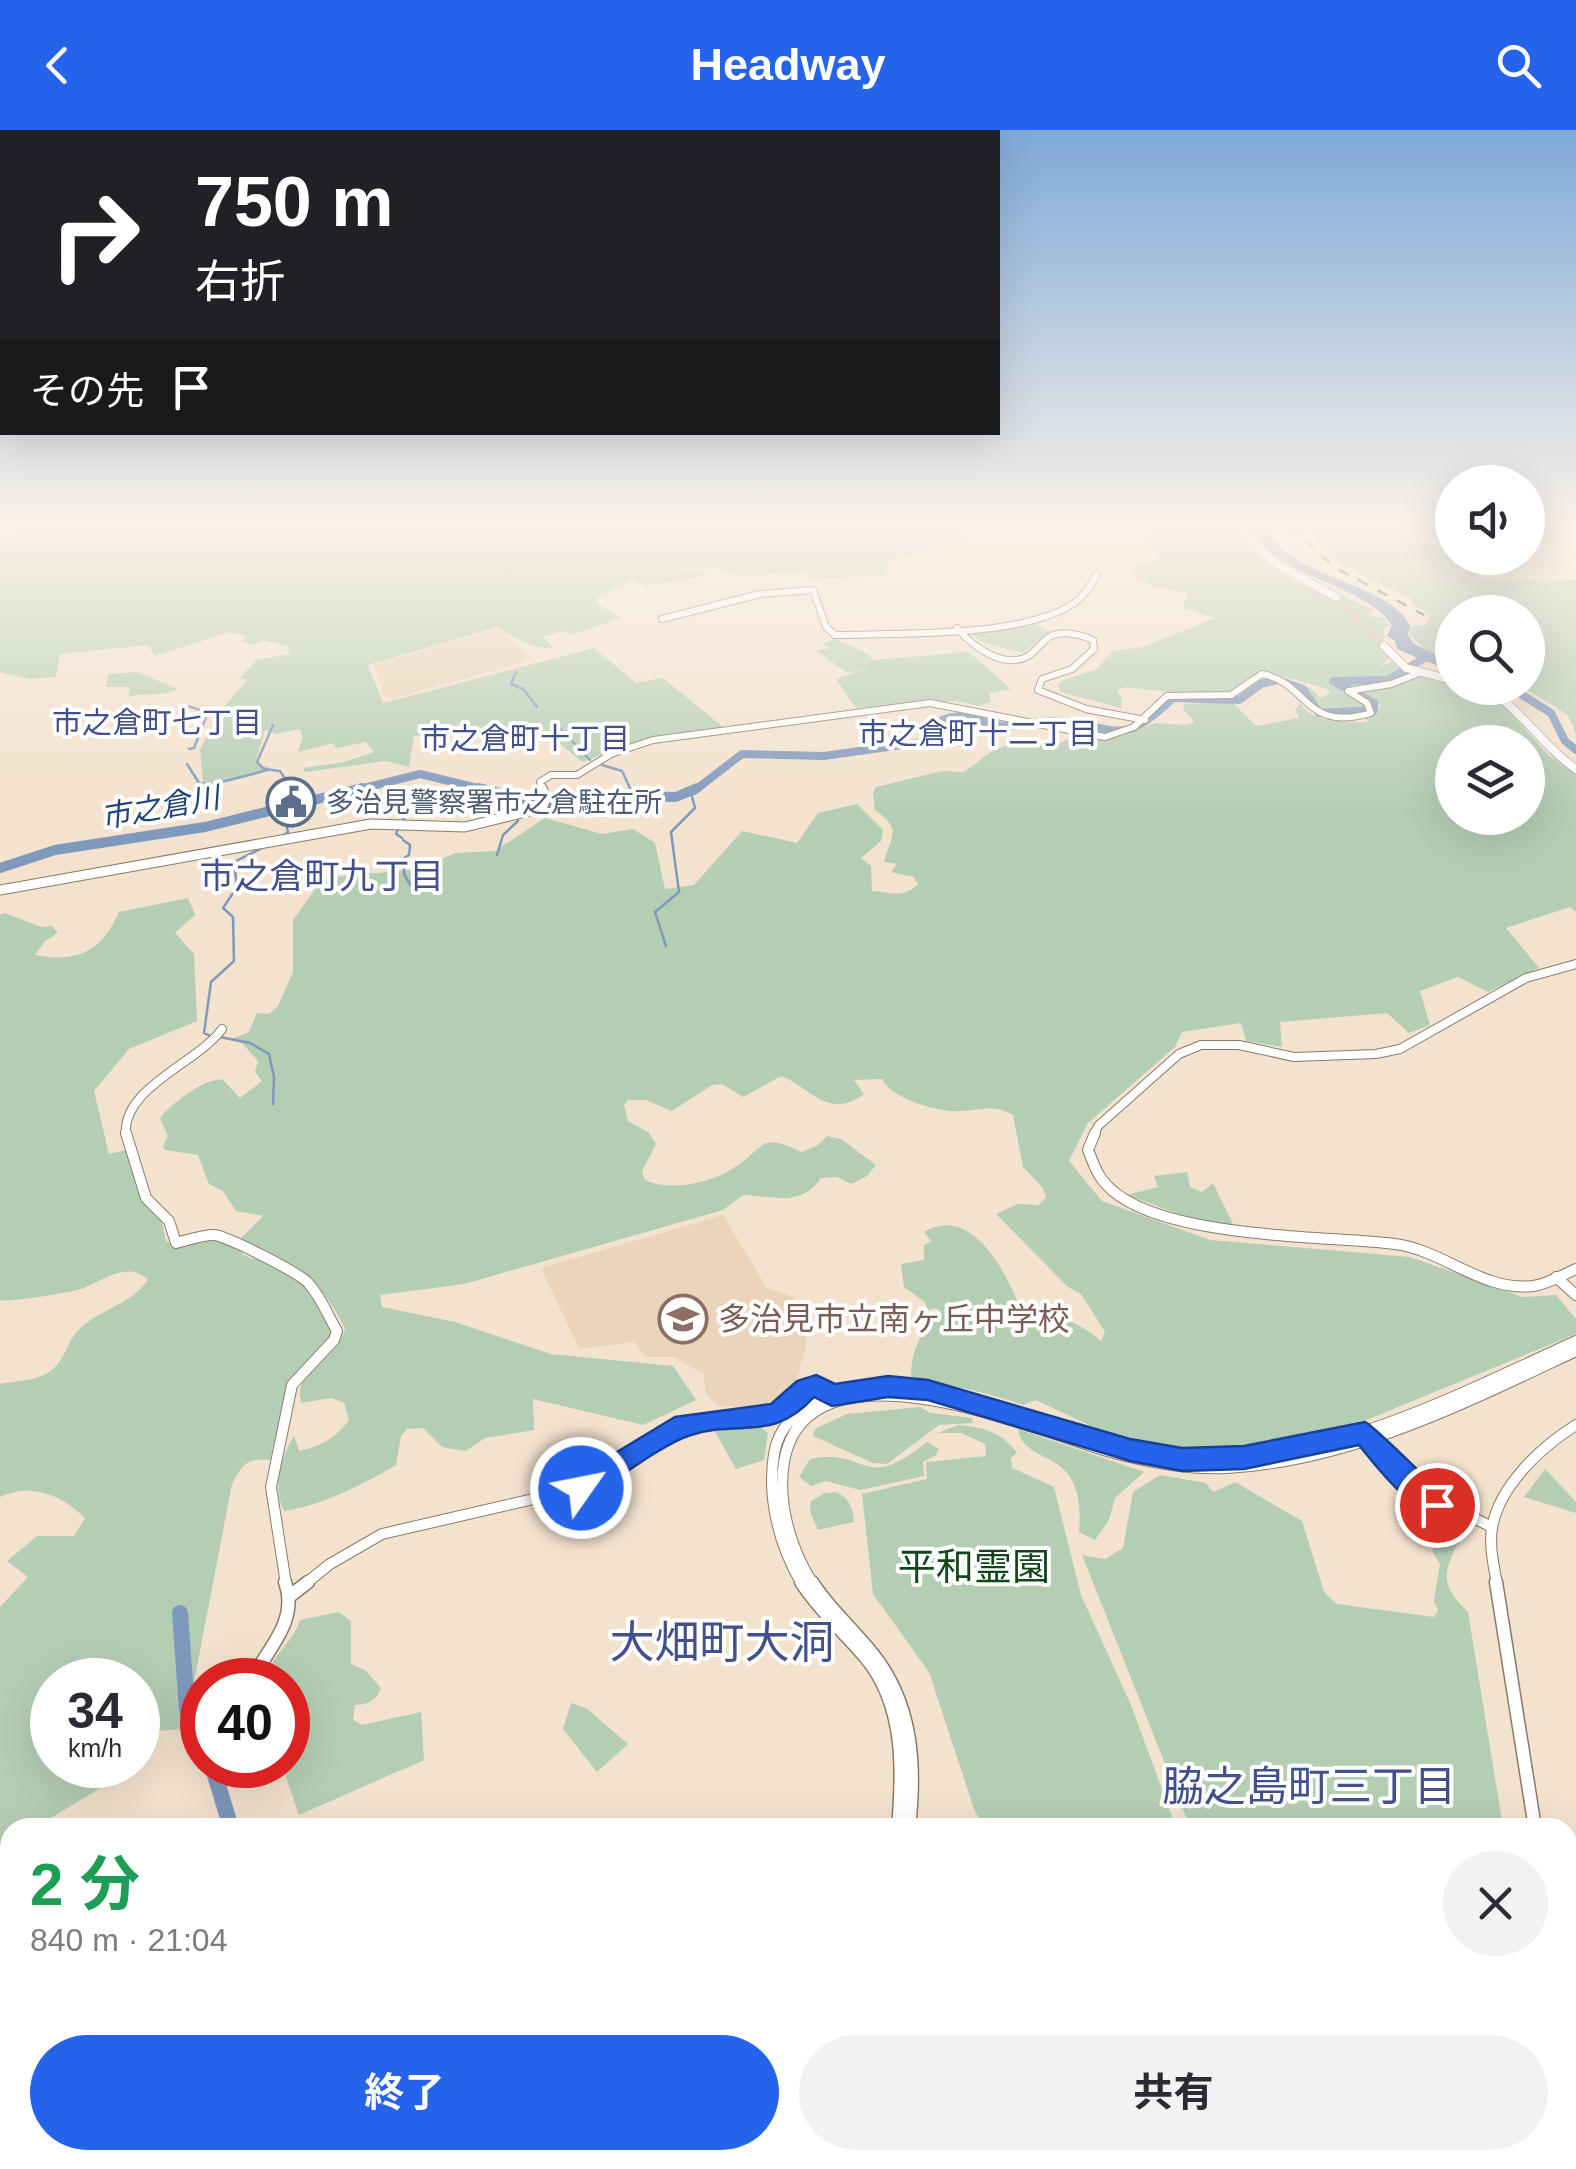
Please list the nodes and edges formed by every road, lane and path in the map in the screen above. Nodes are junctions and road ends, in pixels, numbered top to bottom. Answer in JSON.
{"nodes":[{"id":1,"x":824,"y":621,"type":"edge"},
{"id":2,"x":1009,"y":621,"type":"edge"},
{"id":3,"x":957,"y":628,"type":"junction"},
{"id":4,"x":1384,"y":646,"type":"tunnel mouth"},
{"id":5,"x":1413,"y":670,"type":"junction"},
{"id":6,"x":1435,"y":676,"type":"edge"},
{"id":7,"x":1509,"y":705,"type":"edge"},
{"id":8,"x":1145,"y":720,"type":"junction"},
{"id":9,"x":1576,"y":769,"type":"edge"},
{"id":10,"x":0,"y":890,"type":"edge"},
{"id":11,"x":1576,"y":964,"type":"edge"},
{"id":12,"x":222,"y":1029,"type":"dead end"},
{"id":13,"x":1576,"y":1268,"type":"edge"},
{"id":14,"x":1556,"y":1277,"type":"junction"},
{"id":15,"x":1576,"y":1294,"type":"edge"},
{"id":16,"x":1576,"y":1341,"type":"edge"},
{"id":17,"x":1576,"y":1351,"type":"edge"},
{"id":18,"x":835,"y":1399,"type":"junction"},
{"id":19,"x":1576,"y":1425,"type":"edge"},
{"id":20,"x":1368,"y":1437,"type":"junction"},
{"id":21,"x":1492,"y":1527,"type":"junction"},
{"id":22,"x":290,"y":1596,"type":"junction"},
{"id":23,"x":265,"y":1658,"type":"edge"},
{"id":24,"x":898,"y":1818,"type":"edge"},
{"id":25,"x":909,"y":1818,"type":"edge"},
{"id":26,"x":1533,"y":1818,"type":"edge"}],
"edges":[{"from":1,"to":3,"type":"street"},
{"from":2,"to":3,"type":"street"},
{"from":3,"to":8,"type":"street"},
{"from":4,"to":5,"type":"main road"},
{"from":5,"to":6,"type":"main road"},
{"from":5,"to":8,"type":"main road"},
{"from":7,"to":9,"type":"main road"},
{"from":8,"to":10,"type":"main road"},
{"from":11,"to":14,"type":"street"},
{"from":12,"to":22,"type":"street"},
{"from":13,"to":14,"type":"street"},
{"from":14,"to":15,"type":"street"},
{"from":16,"to":20,"type":"street"},
{"from":17,"to":20,"type":"street"},
{"from":18,"to":20,"type":"street"},
{"from":18,"to":22,"type":"street"},
{"from":18,"to":24,"type":"street"},
{"from":18,"to":25,"type":"street"},
{"from":19,"to":21,"type":"street"},
{"from":20,"to":21,"type":"street"},
{"from":21,"to":26,"type":"street"},
{"from":22,"to":23,"type":"street"}]}
